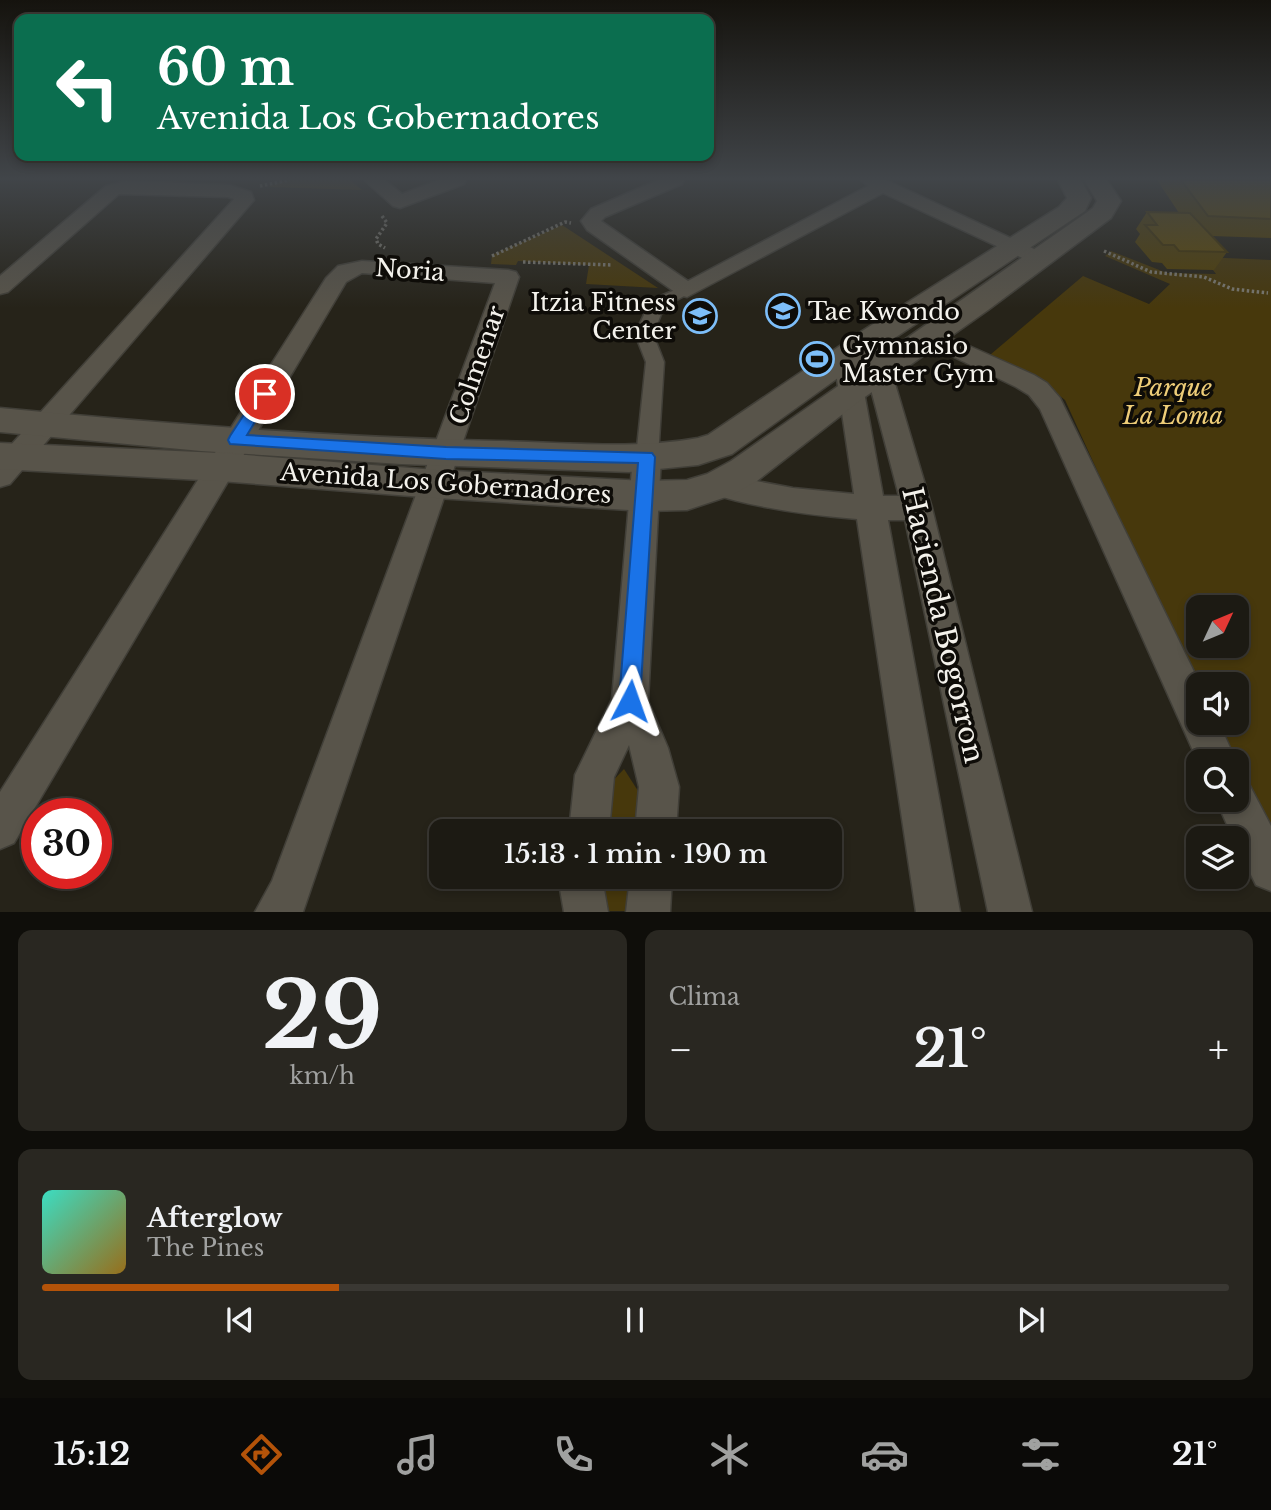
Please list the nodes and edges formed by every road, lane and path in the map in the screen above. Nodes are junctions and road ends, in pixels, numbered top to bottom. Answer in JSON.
{"nodes":[{"id":1,"x":73,"y":223,"type":"edge"},
{"id":2,"x":224,"y":223,"type":"edge"},
{"id":3,"x":387,"y":223,"type":"edge"},
{"id":4,"x":564,"y":223,"type":"edge"},
{"id":5,"x":569,"y":223,"type":"edge"},
{"id":6,"x":593,"y":223,"type":"edge"},
{"id":7,"x":806,"y":223,"type":"edge"},
{"id":8,"x":961,"y":223,"type":"edge"},
{"id":9,"x":1058,"y":223,"type":"edge"},
{"id":10,"x":1081,"y":223,"type":"edge"},
{"id":11,"x":594,"y":226,"type":"junction"},
{"id":12,"x":397,"y":250,"type":"dead end"},
{"id":13,"x":1104,"y":251,"type":"dead end"},
{"id":14,"x":1026,"y":253,"type":"junction"},
{"id":15,"x":486,"y":260,"type":"dead end"},
{"id":16,"x":652,"y":266,"type":"junction"},
{"id":17,"x":508,"y":277,"type":"junction"},
{"id":18,"x":0,"y":287,"type":"edge"},
{"id":19,"x":687,"y":290,"type":"junction"},
{"id":20,"x":1268,"y":293,"type":"dead end"},
{"id":21,"x":931,"y":337,"type":"junction"},
{"id":22,"x":861,"y":365,"type":"junction"},
{"id":23,"x":0,"y":420,"type":"edge"},
{"id":24,"x":44,"y":425,"type":"junction"},
{"id":25,"x":228,"y":453,"type":"junction"},
{"id":26,"x":647,"y":457,"type":"junction"},
{"id":27,"x":5,"y":463,"type":"edge"},
{"id":28,"x":441,"y":469,"type":"junction"},
{"id":29,"x":719,"y":485,"type":"junction"},
{"id":30,"x":645,"y":496,"type":"junction"},
{"id":31,"x":870,"y":508,"type":"junction"},
{"id":32,"x":917,"y":508,"type":"junction"},
{"id":33,"x":630,"y":701,"type":"junction"},
{"id":34,"x":1211,"y":749,"type":"edge"},
{"id":35,"x":1242,"y":812,"type":"edge"},
{"id":36,"x":590,"y":819,"type":"edge"},
{"id":37,"x":656,"y":819,"type":"edge"},
{"id":38,"x":0,"y":829,"type":"edge"},
{"id":39,"x":1271,"y":870,"type":"edge"},
{"id":40,"x":583,"y":889,"type":"edge"},
{"id":41,"x":650,"y":889,"type":"edge"},
{"id":42,"x":285,"y":906,"type":"edge"},
{"id":43,"x":586,"y":912,"type":"edge"},
{"id":44,"x":648,"y":912,"type":"edge"},
{"id":45,"x":938,"y":912,"type":"edge"},
{"id":46,"x":1010,"y":912,"type":"edge"}],
"edges":[{"from":1,"to":18,"type":"street"},
{"from":2,"to":24,"type":"street"},
{"from":3,"to":12,"type":"path"},
{"from":4,"to":15,"type":"path"},
{"from":5,"to":11,"type":"path"},
{"from":6,"to":11,"type":"street"},
{"from":7,"to":19,"type":"street"},
{"from":8,"to":14,"type":"street"},
{"from":9,"to":14,"type":"street","name":"Avenida Los Gobernadores"},
{"from":10,"to":14,"type":"street","name":"Avenida Los Gobernadores"},
{"from":11,"to":16,"type":"street"},
{"from":13,"to":20,"type":"path"},
{"from":14,"to":21,"type":"street","name":"Avenida Los Gobernadores"},
{"from":14,"to":22,"type":"street","name":"Avenida Los Gobernadores"},
{"from":16,"to":17,"type":"path"},
{"from":16,"to":19,"type":"street"},
{"from":17,"to":25,"type":"street","name":"Noria"},
{"from":17,"to":28,"type":"street","name":"Colmenar"},
{"from":19,"to":26,"type":"street"},
{"from":21,"to":22,"type":"street","name":"Avenida Los Gobernadores"},
{"from":21,"to":34,"type":"street"},
{"from":22,"to":26,"type":"street","name":"Avenida Los Gobernadores"},
{"from":22,"to":29,"type":"street","name":"Avenida Los Gobernadores"},
{"from":22,"to":31,"type":"street","name":"Hacienda Bogorron"},
{"from":22,"to":32,"type":"street","name":"Hacienda Bogorron"},
{"from":23,"to":24,"type":"street","name":"Avenida Los Gobernadores"},
{"from":24,"to":25,"type":"street","name":"Avenida Los Gobernadores"},
{"from":24,"to":27,"type":"street"},
{"from":25,"to":27,"type":"street","name":"Avenida Los Gobernadores"},
{"from":25,"to":28,"type":"street","name":"Avenida Los Gobernadores"},
{"from":25,"to":38,"type":"street"},
{"from":26,"to":28,"type":"street","name":"Avenida Los Gobernadores"},
{"from":26,"to":30,"type":"street"},
{"from":28,"to":30,"type":"street","name":"Avenida Los Gobernadores"},
{"from":28,"to":42,"type":"street","name":"Colmenar"},
{"from":29,"to":30,"type":"street","name":"Avenida Los Gobernadores"},
{"from":29,"to":31,"type":"street"},
{"from":30,"to":33,"type":"street"},
{"from":31,"to":32,"type":"street"},
{"from":31,"to":45,"type":"street","name":"Hacienda Bogorron"},
{"from":32,"to":46,"type":"street","name":"Hacienda Bogorron"},
{"from":33,"to":36,"type":"street"},
{"from":33,"to":37,"type":"street"},
{"from":35,"to":39,"type":"street"},
{"from":40,"to":43,"type":"street"},
{"from":41,"to":44,"type":"street"}]}
